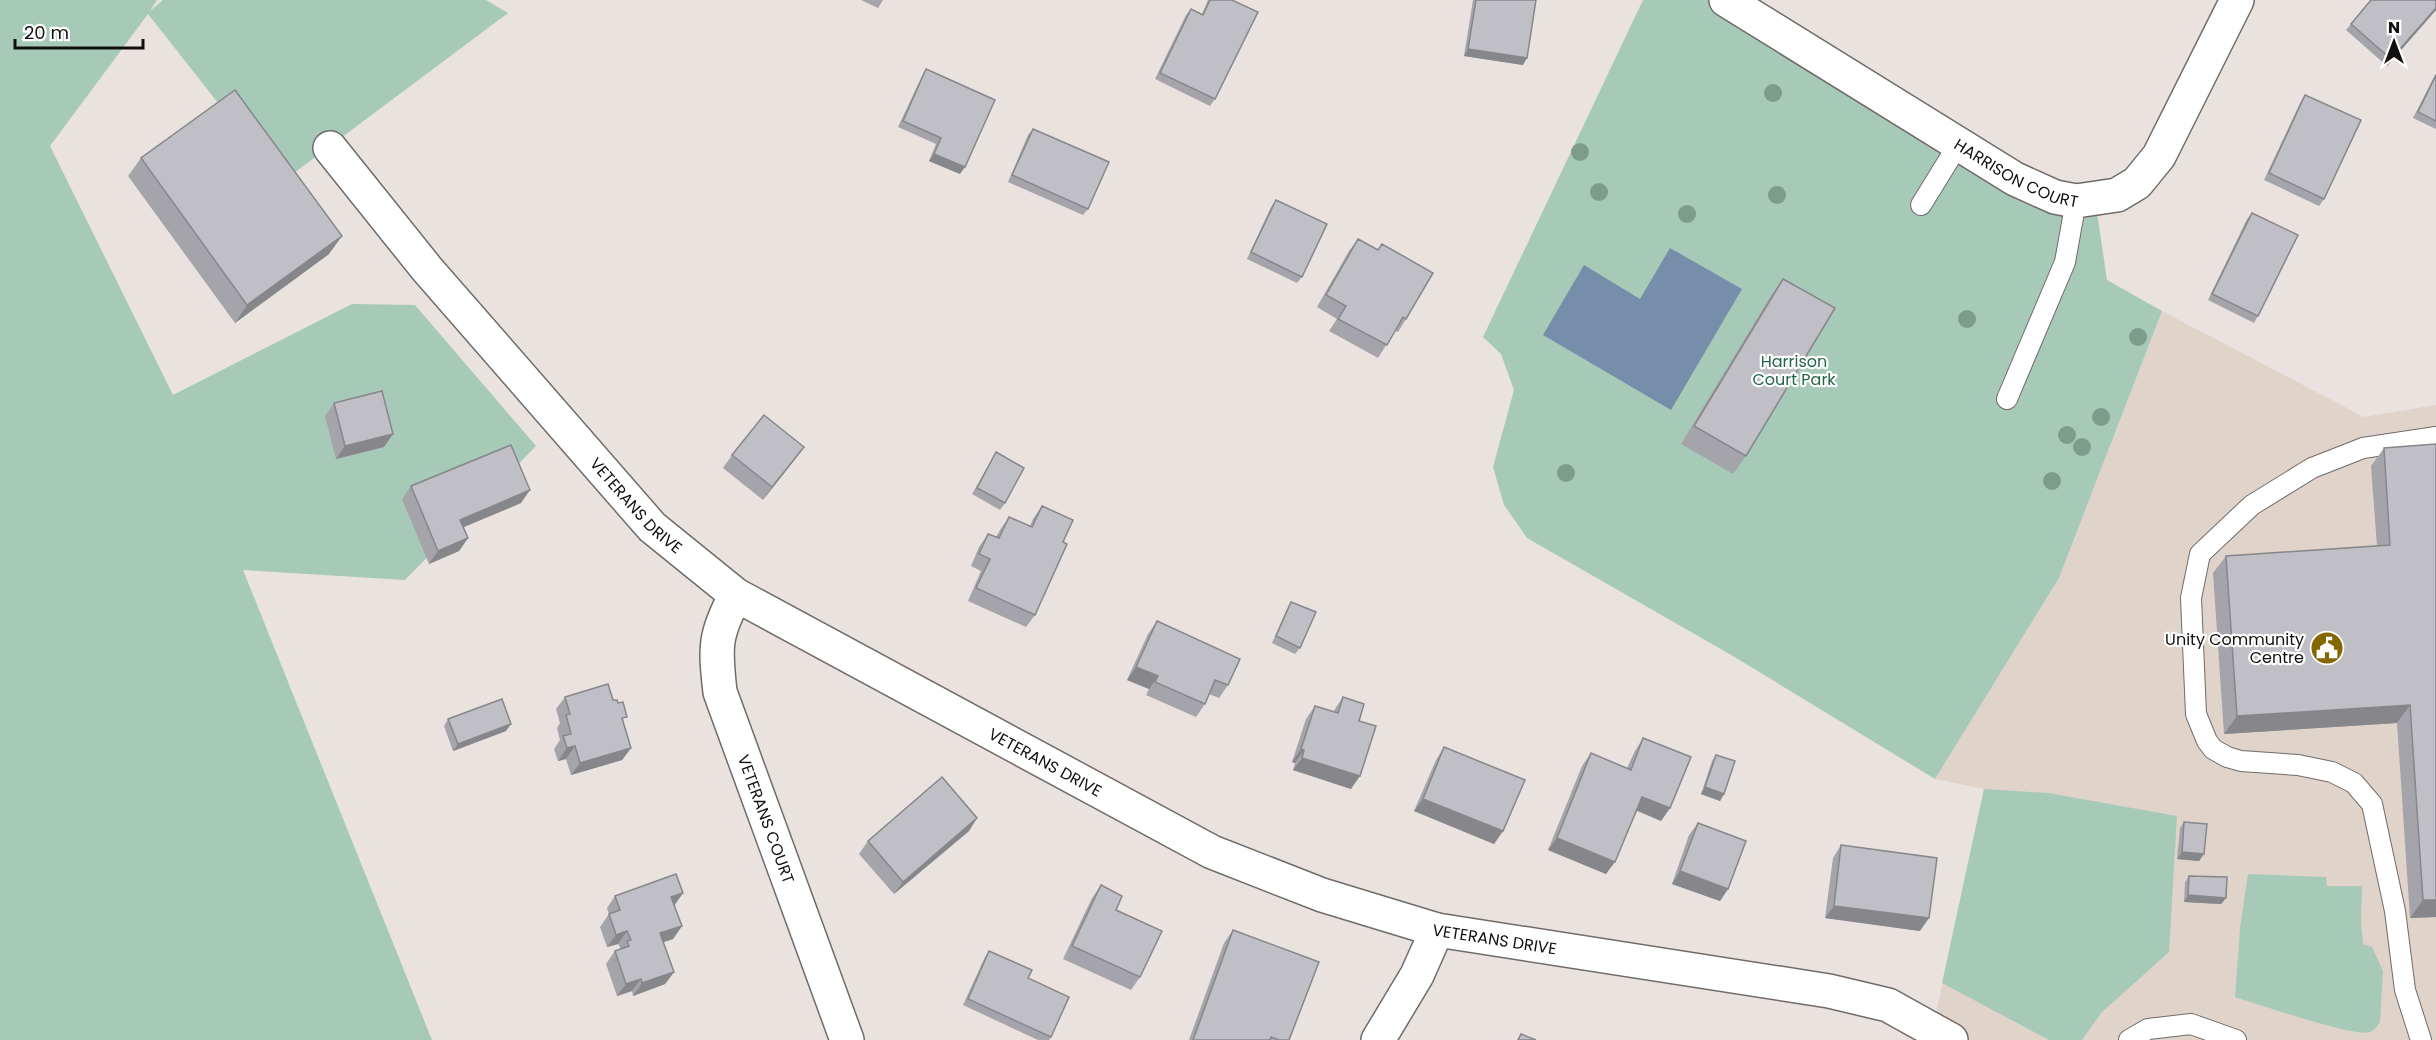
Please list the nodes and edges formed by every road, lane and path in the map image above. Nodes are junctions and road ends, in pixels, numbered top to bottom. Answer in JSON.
{"nodes":[{"id":1,"x":1726,"y":0,"type":"edge"},
{"id":2,"x":2236,"y":0,"type":"edge"},
{"id":3,"x":1958,"y":145,"type":"junction"},
{"id":4,"x":330,"y":148,"type":"dead end"},
{"id":5,"x":2076,"y":201,"type":"junction"},
{"id":6,"x":1921,"y":205,"type":"dead end"},
{"id":7,"x":2007,"y":399,"type":"dead end"},
{"id":8,"x":2436,"y":437,"type":"edge"},
{"id":9,"x":736,"y":595,"type":"junction"},
{"id":10,"x":1437,"y":930,"type":"junction"},
{"id":11,"x":847,"y":1040,"type":"edge"},
{"id":12,"x":1378,"y":1040,"type":"edge"},
{"id":13,"x":1951,"y":1040,"type":"edge"},
{"id":14,"x":2129,"y":1040,"type":"edge"},
{"id":15,"x":2236,"y":1040,"type":"edge"},
{"id":16,"x":2421,"y":1040,"type":"edge"}],
"edges":[{"from":1,"to":3,"type":"street","name":"HARRISON COURT"},
{"from":2,"to":5,"type":"street","name":"HARRISON COURT"},
{"from":3,"to":5,"type":"street","name":"HARRISON COURT"},
{"from":3,"to":6,"type":"lane"},
{"from":4,"to":9,"type":"street","name":"VETERANS DRIVE"},
{"from":5,"to":7,"type":"lane"},
{"from":8,"to":16,"type":"lane"},
{"from":9,"to":10,"type":"street","name":"VETERANS DRIVE"},
{"from":9,"to":11,"type":"street","name":"VETERANS COURT"},
{"from":10,"to":12,"type":"street"},
{"from":10,"to":13,"type":"street","name":"VETERANS DRIVE"},
{"from":14,"to":15,"type":"lane"}]}
